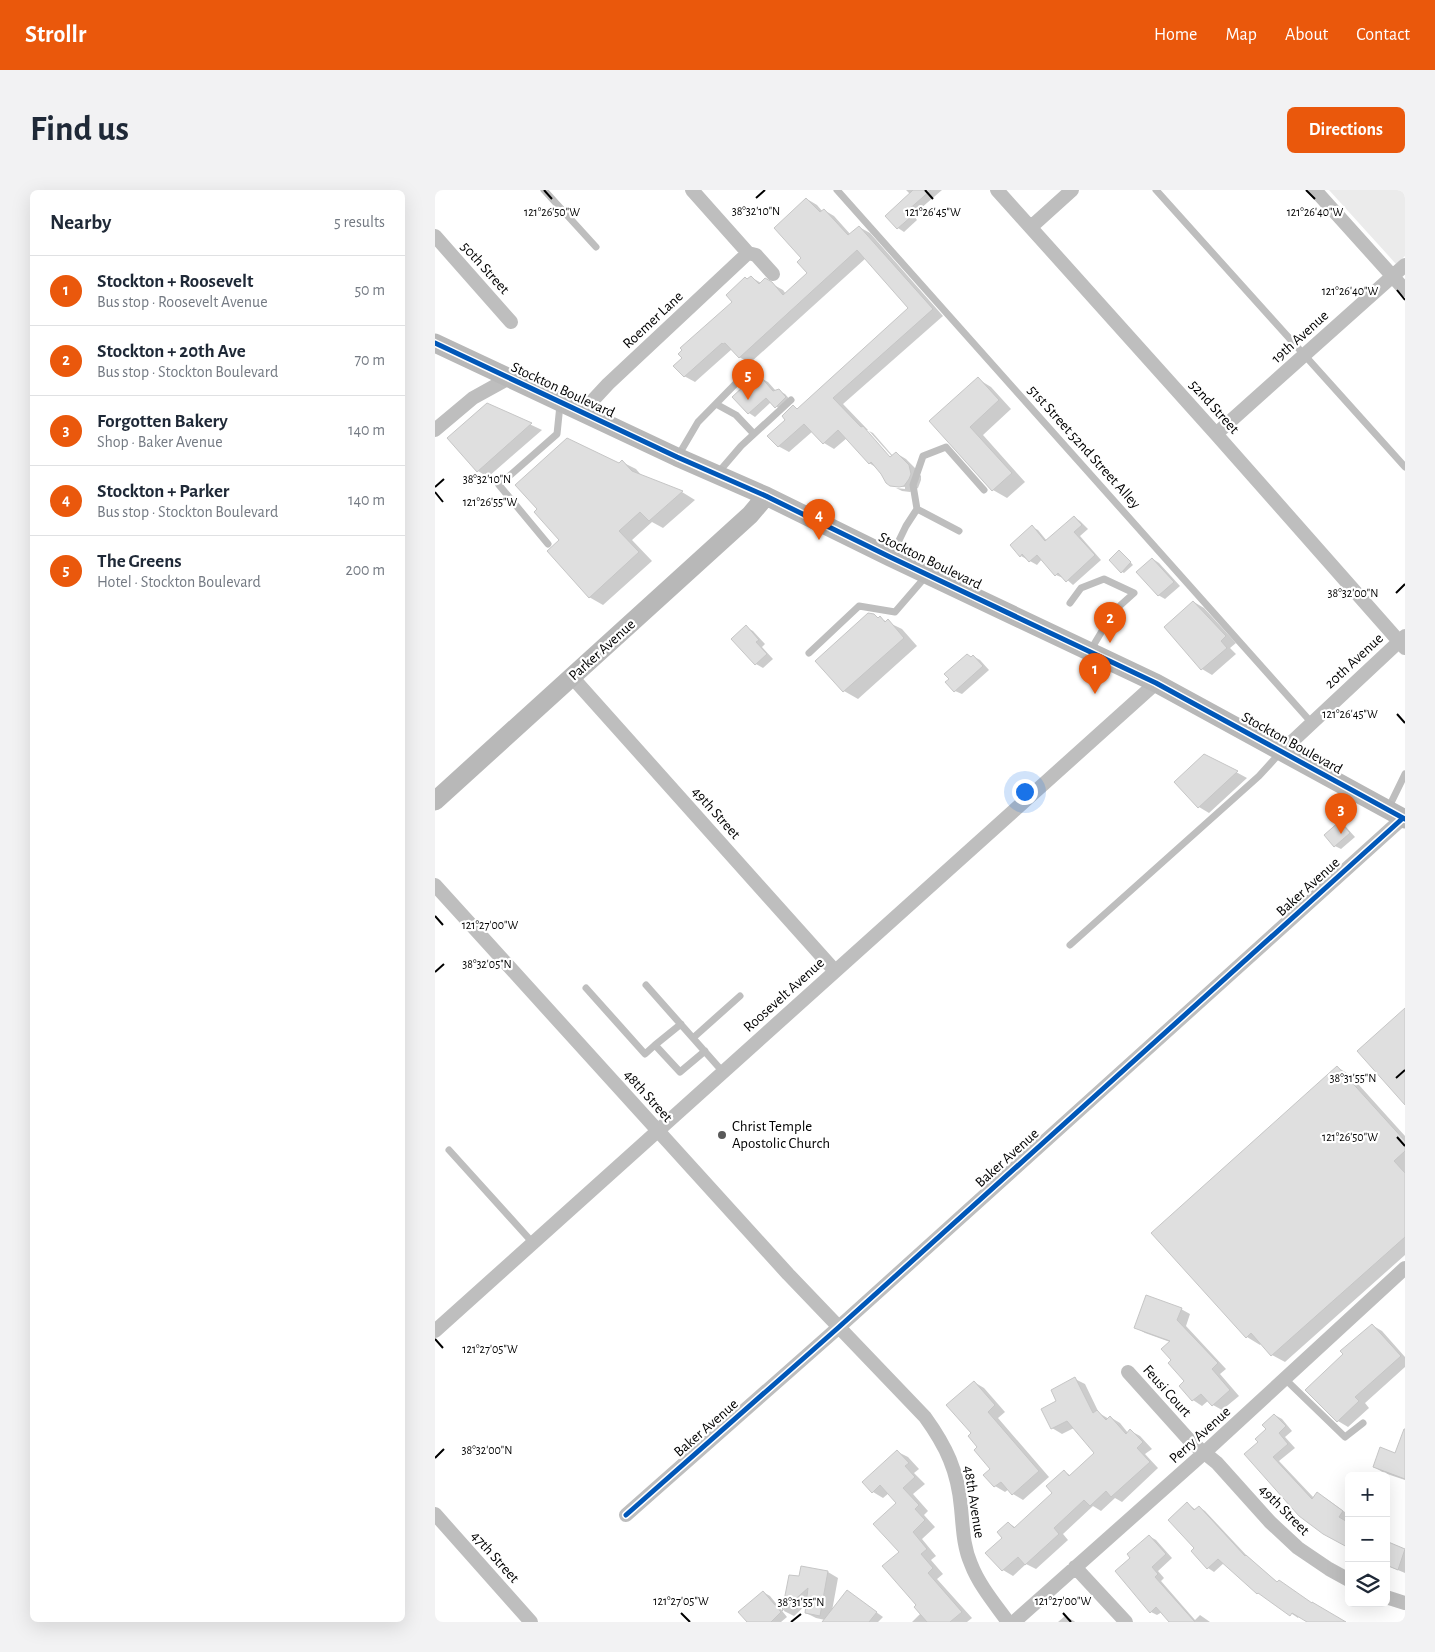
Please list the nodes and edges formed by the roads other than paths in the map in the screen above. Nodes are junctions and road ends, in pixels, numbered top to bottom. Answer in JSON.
{"nodes":[{"id":1,"x":544,"y":190,"type":"edge"},
{"id":2,"x":691,"y":190,"type":"edge"},
{"id":3,"x":837,"y":190,"type":"edge"},
{"id":4,"x":997,"y":190,"type":"edge"},
{"id":5,"x":1072,"y":190,"type":"edge"},
{"id":6,"x":1156,"y":190,"type":"edge"},
{"id":7,"x":1315,"y":190,"type":"edge"},
{"id":8,"x":1031,"y":227,"type":"junction"},
{"id":9,"x":435,"y":236,"type":"edge"},
{"id":10,"x":596,"y":247,"type":"dead end"},
{"id":11,"x":748,"y":254,"type":"junction"},
{"id":12,"x":1405,"y":265,"type":"edge"},
{"id":13,"x":773,"y":274,"type":"dead end"},
{"id":14,"x":1393,"y":276,"type":"junction"},
{"id":15,"x":1405,"y":290,"type":"edge"},
{"id":16,"x":511,"y":322,"type":"dead end"},
{"id":17,"x":435,"y":343,"type":"edge"},
{"id":18,"x":1305,"y":355,"type":"junction"},
{"id":19,"x":751,"y":368,"type":"dead end"},
{"id":20,"x":509,"y":378,"type":"junction"},
{"id":21,"x":791,"y":400,"type":"dead end"},
{"id":22,"x":561,"y":402,"type":"junction"},
{"id":23,"x":715,"y":404,"type":"junction"},
{"id":24,"x":582,"y":412,"type":"junction"},
{"id":25,"x":435,"y":430,"type":"edge"},
{"id":26,"x":754,"y":434,"type":"junction"},
{"id":27,"x":1216,"y":434,"type":"junction"},
{"id":28,"x":677,"y":457,"type":"junction"},
{"id":29,"x":1405,"y":467,"type":"edge"},
{"id":30,"x":717,"y":474,"type":"junction"},
{"id":31,"x":984,"y":490,"type":"dead end"},
{"id":32,"x":766,"y":496,"type":"junction"},
{"id":33,"x":917,"y":509,"type":"junction"},
{"id":34,"x":959,"y":531,"type":"dead end"},
{"id":35,"x":548,"y":544,"type":"dead end"},
{"id":36,"x":891,"y":557,"type":"junction"},
{"id":37,"x":927,"y":574,"type":"junction"},
{"id":38,"x":1069,"y":603,"type":"dead end"},
{"id":39,"x":1403,"y":642,"type":"edge"},
{"id":40,"x":1090,"y":652,"type":"junction"},
{"id":41,"x":809,"y":654,"type":"dead end"},
{"id":42,"x":572,"y":677,"type":"junction"},
{"id":43,"x":1156,"y":683,"type":"junction"},
{"id":44,"x":1311,"y":722,"type":"junction"},
{"id":45,"x":1282,"y":751,"type":"junction"},
{"id":46,"x":1405,"y":774,"type":"edge"},
{"id":47,"x":435,"y":801,"type":"edge"},
{"id":48,"x":1399,"y":815,"type":"edge"},
{"id":49,"x":435,"y":885,"type":"edge"},
{"id":50,"x":1070,"y":945,"type":"dead end"},
{"id":51,"x":835,"y":971,"type":"junction"},
{"id":52,"x":646,"y":985,"type":"dead end"},
{"id":53,"x":586,"y":988,"type":"dead end"},
{"id":54,"x":740,"y":996,"type":"dead end"},
{"id":55,"x":681,"y":1024,"type":"junction"},
{"id":56,"x":693,"y":1038,"type":"junction"},
{"id":57,"x":655,"y":1045,"type":"junction"},
{"id":58,"x":705,"y":1051,"type":"junction"},
{"id":59,"x":723,"y":1072,"type":"junction"},
{"id":60,"x":658,"y":1130,"type":"junction"},
{"id":61,"x":449,"y":1150,"type":"dead end"},
{"id":62,"x":533,"y":1243,"type":"junction"},
{"id":63,"x":1405,"y":1268,"type":"edge"},
{"id":64,"x":839,"y":1327,"type":"junction"},
{"id":65,"x":435,"y":1331,"type":"edge"},
{"id":66,"x":1128,"y":1372,"type":"dead end"},
{"id":67,"x":1285,"y":1379,"type":"junction"},
{"id":68,"x":1363,"y":1423,"type":"dead end"},
{"id":69,"x":1204,"y":1453,"type":"junction"},
{"id":70,"x":435,"y":1514,"type":"edge"},
{"id":71,"x":626,"y":1515,"type":"dead end"},
{"id":72,"x":1075,"y":1567,"type":"junction"},
{"id":73,"x":1345,"y":1578,"type":"edge"},
{"id":74,"x":1390,"y":1598,"type":"edge"},
{"id":75,"x":1405,"y":1603,"type":"edge"},
{"id":76,"x":531,"y":1622,"type":"edge"},
{"id":77,"x":1008,"y":1622,"type":"edge"},
{"id":78,"x":1014,"y":1622,"type":"edge"},
{"id":79,"x":1126,"y":1622,"type":"edge"}],
"edges":[{"from":1,"to":10,"type":"lane"},
{"from":2,"to":11,"type":"street"},
{"from":3,"to":44,"type":"lane","name":"51st Street 52nd Street Alley"},
{"from":4,"to":8,"type":"street","name":"52nd Street"},
{"from":5,"to":8,"type":"street"},
{"from":6,"to":18,"type":"lane"},
{"from":7,"to":14,"type":"street"},
{"from":8,"to":27,"type":"street","name":"52nd Street"},
{"from":9,"to":16,"type":"street","name":"50th Street"},
{"from":11,"to":13,"type":"street"},
{"from":11,"to":24,"type":"street","name":"Roemer Lane"},
{"from":12,"to":14,"type":"street","name":"19th Avenue"},
{"from":14,"to":15,"type":"street"},
{"from":14,"to":18,"type":"street","name":"19th Avenue"},
{"from":17,"to":20,"type":"main road","name":"Stockton Boulevard"},
{"from":18,"to":27,"type":"street","name":"19th Avenue"},
{"from":18,"to":29,"type":"lane"},
{"from":19,"to":23,"type":"lane"},
{"from":20,"to":22,"type":"main road","name":"Stockton Boulevard"},
{"from":20,"to":25,"type":"street"},
{"from":21,"to":26,"type":"lane"},
{"from":22,"to":24,"type":"main road","name":"Stockton Boulevard"},
{"from":22,"to":35,"type":"lane"},
{"from":23,"to":26,"type":"lane"},
{"from":23,"to":28,"type":"lane"},
{"from":24,"to":28,"type":"main road","name":"Stockton Boulevard"},
{"from":26,"to":30,"type":"lane"},
{"from":27,"to":39,"type":"street","name":"52nd Street"},
{"from":28,"to":30,"type":"main road","name":"Stockton Boulevard"},
{"from":30,"to":32,"type":"main road","name":"Stockton Boulevard"},
{"from":31,"to":33,"type":"lane"},
{"from":32,"to":36,"type":"main road","name":"Stockton Boulevard"},
{"from":32,"to":42,"type":"main road","name":"Parker Avenue"},
{"from":33,"to":34,"type":"lane"},
{"from":33,"to":36,"type":"lane"},
{"from":36,"to":37,"type":"main road","name":"Stockton Boulevard"},
{"from":37,"to":40,"type":"main road","name":"Stockton Boulevard"},
{"from":37,"to":41,"type":"lane"},
{"from":38,"to":40,"type":"lane"},
{"from":39,"to":44,"type":"street","name":"20th Avenue"},
{"from":40,"to":43,"type":"main road","name":"Stockton Boulevard"},
{"from":42,"to":47,"type":"main road","name":"Parker Avenue"},
{"from":42,"to":51,"type":"street","name":"49th Street"},
{"from":43,"to":45,"type":"main road","name":"Stockton Boulevard"},
{"from":43,"to":51,"type":"street","name":"Roosevelt Avenue"},
{"from":44,"to":45,"type":"street","name":"20th Avenue"},
{"from":45,"to":48,"type":"main road","name":"Stockton Boulevard"},
{"from":45,"to":50,"type":"lane"},
{"from":46,"to":48,"type":"lane"},
{"from":48,"to":64,"type":"street","name":"Baker Avenue"},
{"from":49,"to":60,"type":"street","name":"48th Street"},
{"from":51,"to":59,"type":"street","name":"Roosevelt Avenue"},
{"from":52,"to":55,"type":"lane"},
{"from":53,"to":57,"type":"lane"},
{"from":54,"to":56,"type":"lane"},
{"from":55,"to":56,"type":"lane"},
{"from":55,"to":57,"type":"lane"},
{"from":56,"to":58,"type":"lane"},
{"from":57,"to":58,"type":"lane"},
{"from":58,"to":59,"type":"lane"},
{"from":59,"to":60,"type":"street","name":"Roosevelt Avenue"},
{"from":60,"to":62,"type":"street","name":"Roosevelt Avenue"},
{"from":60,"to":64,"type":"street","name":"48th Street"},
{"from":61,"to":62,"type":"lane"},
{"from":62,"to":65,"type":"street","name":"Roosevelt Avenue"},
{"from":63,"to":67,"type":"street","name":"Perry Avenue"},
{"from":64,"to":71,"type":"street","name":"Baker Avenue"},
{"from":64,"to":77,"type":"street","name":"48th Avenue"},
{"from":66,"to":69,"type":"street","name":"Feusi Court"},
{"from":67,"to":68,"type":"lane"},
{"from":67,"to":69,"type":"street","name":"Perry Avenue"},
{"from":69,"to":72,"type":"street","name":"Perry Avenue"},
{"from":69,"to":73,"type":"street","name":"49th Street"},
{"from":70,"to":76,"type":"street","name":"47th Street"},
{"from":72,"to":78,"type":"street","name":"Perry Avenue"},
{"from":72,"to":79,"type":"street"},
{"from":74,"to":75,"type":"street"}]}
